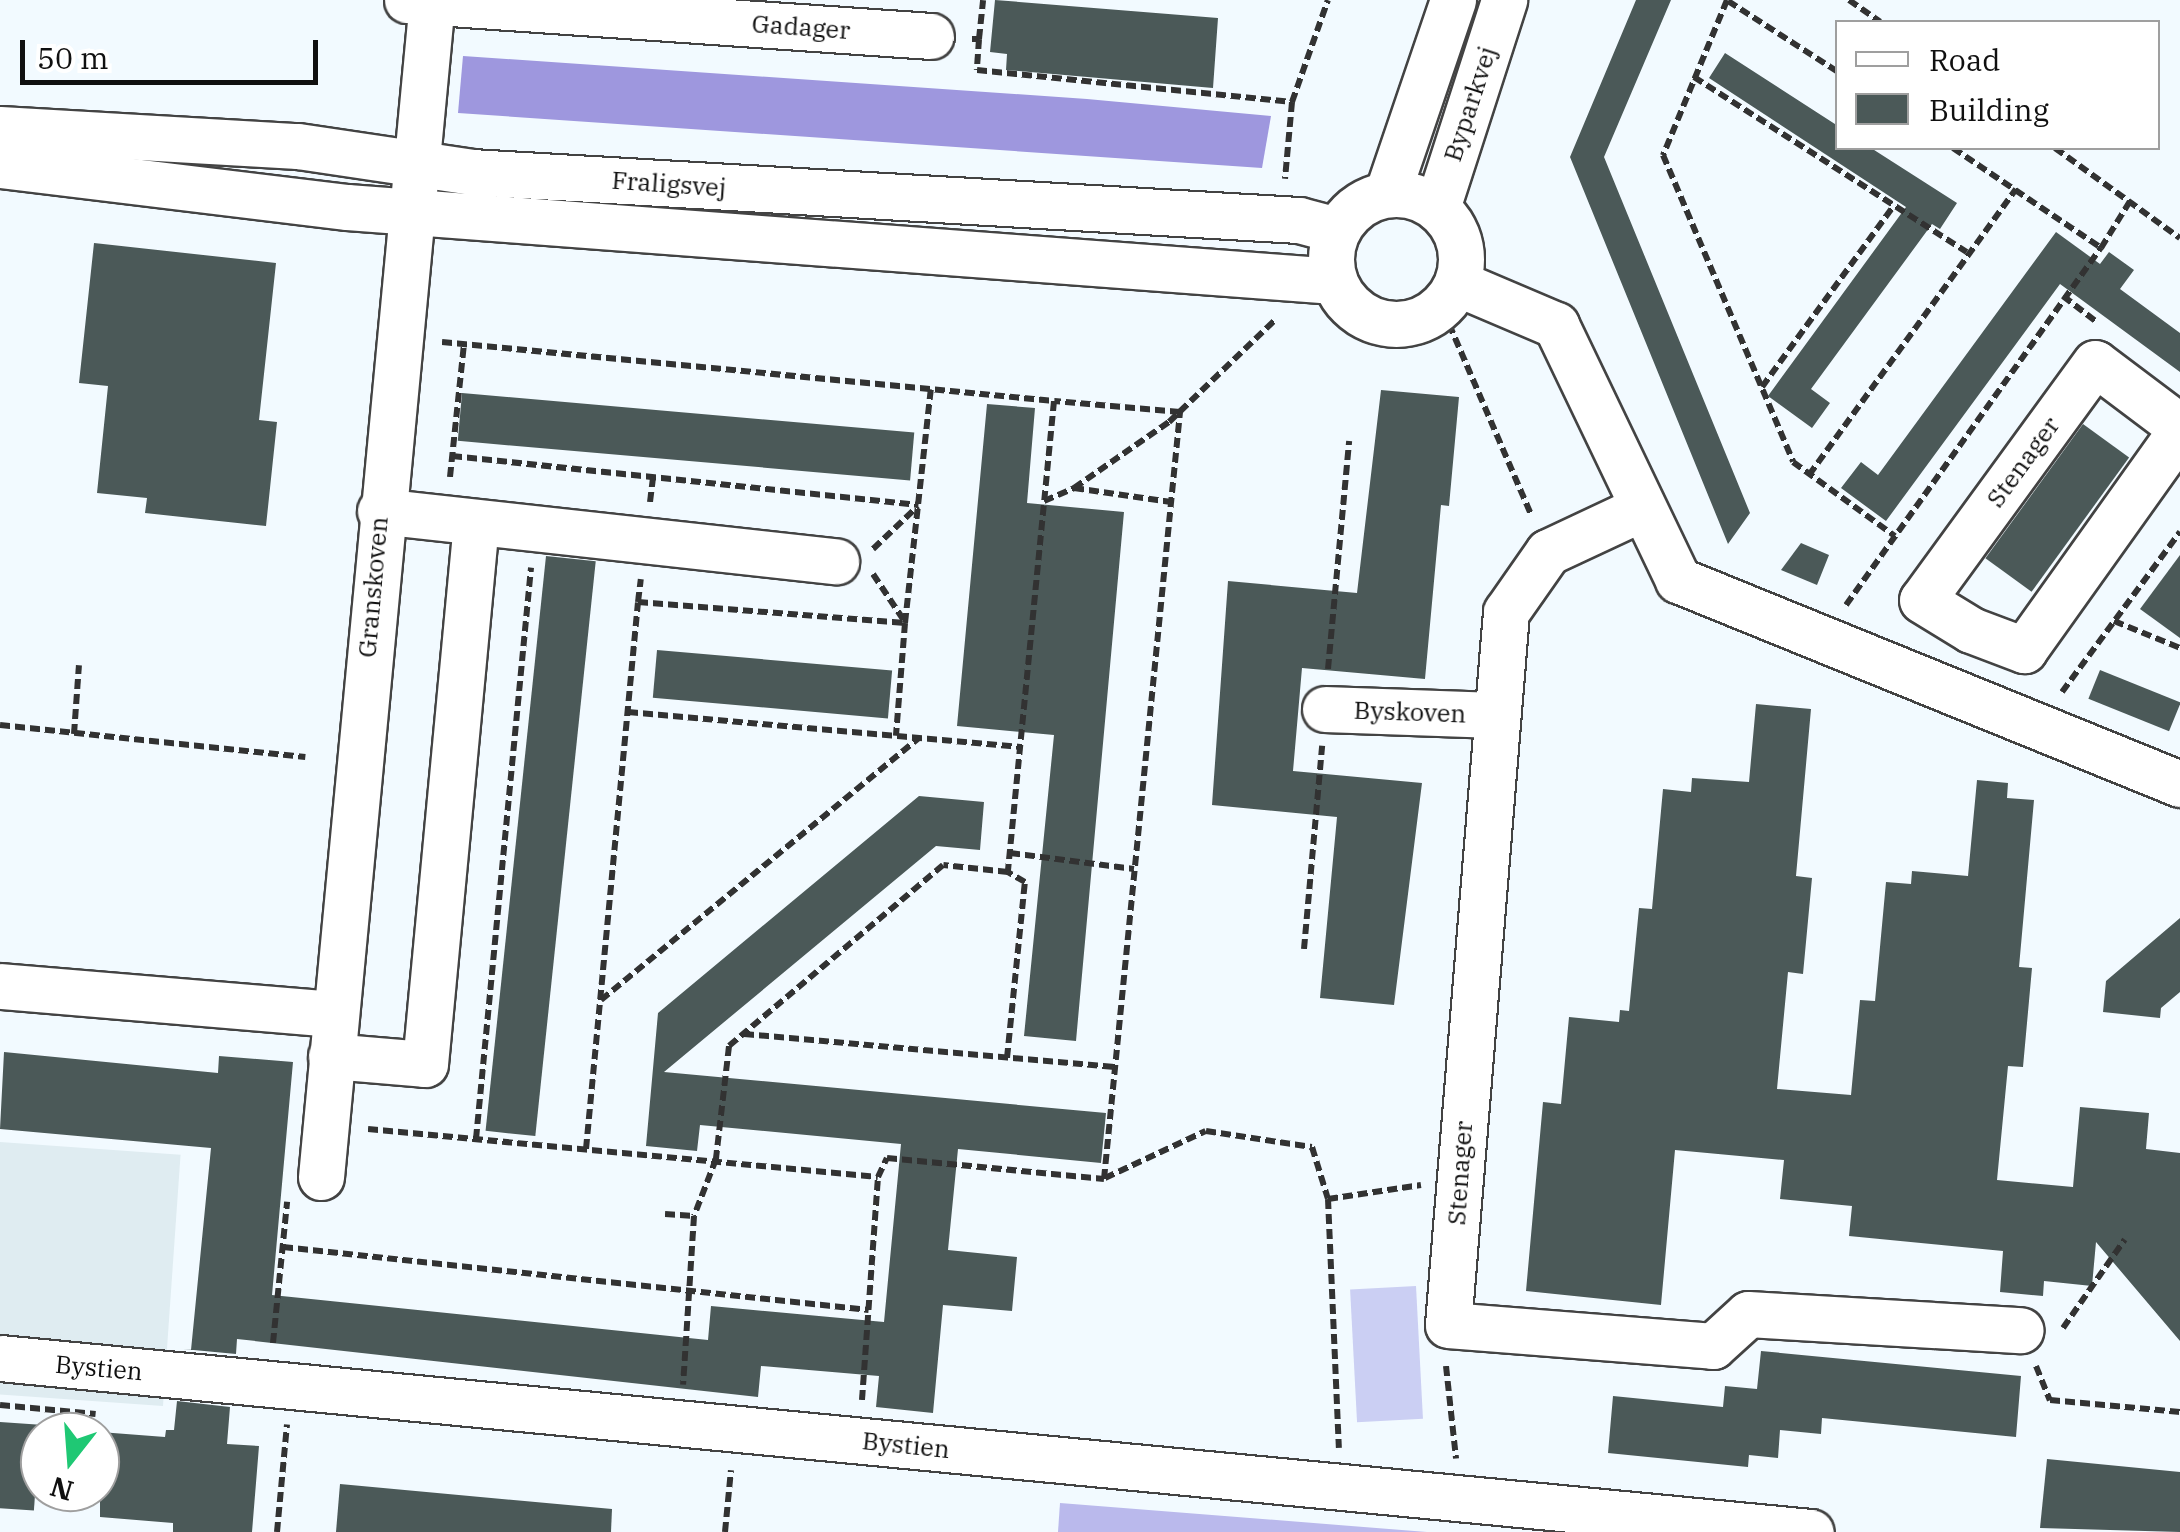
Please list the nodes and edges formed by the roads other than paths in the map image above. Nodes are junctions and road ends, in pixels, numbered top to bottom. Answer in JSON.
{"nodes":[{"id":1,"x":1453,"y":0,"type":"edge"},
{"id":2,"x":1504,"y":0,"type":"edge"},
{"id":3,"x":423,"y":1,"type":"edge"},
{"id":4,"x":931,"y":36,"type":"road end"},
{"id":5,"x":0,"y":129,"type":"edge"},
{"id":6,"x":416,"y":161,"type":"junction"},
{"id":7,"x":0,"y":165,"type":"edge"},
{"id":8,"x":1387,"y":194,"type":"junction"},
{"id":9,"x":1437,"y":208,"type":"junction"},
{"id":10,"x":410,"y":212,"type":"junction"},
{"id":11,"x":1318,"y":225,"type":"junction"},
{"id":12,"x":1313,"y":280,"type":"junction"},
{"id":13,"x":1450,"y":295,"type":"junction"},
{"id":14,"x":2180,"y":429,"type":"edge"},
{"id":15,"x":1642,"y":508,"type":"junction"},
{"id":16,"x":380,"y":511,"type":"junction"},
{"id":17,"x":476,"y":522,"type":"junction"},
{"id":18,"x":836,"y":561,"type":"dead end"},
{"id":19,"x":1971,"y":630,"type":"junction"},
{"id":20,"x":1940,"y":687,"type":"junction"},
{"id":21,"x":1325,"y":709,"type":"dead end"},
{"id":22,"x":1495,"y":715,"type":"junction"},
{"id":23,"x":2180,"y":784,"type":"edge"},
{"id":24,"x":0,"y":986,"type":"edge"},
{"id":25,"x":333,"y":1035,"type":"junction"},
{"id":26,"x":321,"y":1176,"type":"road end"},
{"id":27,"x":2021,"y":1330,"type":"road end"},
{"id":28,"x":0,"y":1358,"type":"edge"},
{"id":29,"x":1811,"y":1532,"type":"edge"}],
"edges":[{"from":1,"to":8,"type":"street","name":"Byparkvej"},
{"from":2,"to":9,"type":"street","name":"Byparkvej"},
{"from":3,"to":4,"type":"street","name":"Gadager"},
{"from":3,"to":6,"type":"street","name":"Gadager"},
{"from":5,"to":6,"type":"street","name":"Fraligsvej"},
{"from":6,"to":10,"type":"street","name":"Granskoven"},
{"from":6,"to":11,"type":"street","name":"Fraligsvej"},
{"from":7,"to":10,"type":"street","name":"Fraligsvej"},
{"from":8,"to":9,"type":"street"},
{"from":8,"to":11,"type":"street"},
{"from":9,"to":13,"type":"street"},
{"from":10,"to":12,"type":"street","name":"Fraligsvej"},
{"from":10,"to":16,"type":"street","name":"Granskoven"},
{"from":11,"to":12,"type":"street"},
{"from":12,"to":13,"type":"street"},
{"from":13,"to":15,"type":"street"},
{"from":14,"to":19,"type":"street","name":"Stenager"},
{"from":14,"to":19,"type":"street","name":"Stenager"},
{"from":15,"to":20,"type":"street"},
{"from":15,"to":22,"type":"street","name":"Stenager"},
{"from":16,"to":17,"type":"street"},
{"from":16,"to":25,"type":"street","name":"Granskoven"},
{"from":17,"to":18,"type":"street"},
{"from":17,"to":25,"type":"street"},
{"from":19,"to":20,"type":"street"},
{"from":20,"to":23,"type":"street"},
{"from":21,"to":22,"type":"street","name":"Byskoven"},
{"from":22,"to":27,"type":"street","name":"Stenager"},
{"from":24,"to":25,"type":"street"},
{"from":25,"to":26,"type":"street","name":"Granskoven"},
{"from":28,"to":29,"type":"street","name":"Bystien"}]}
